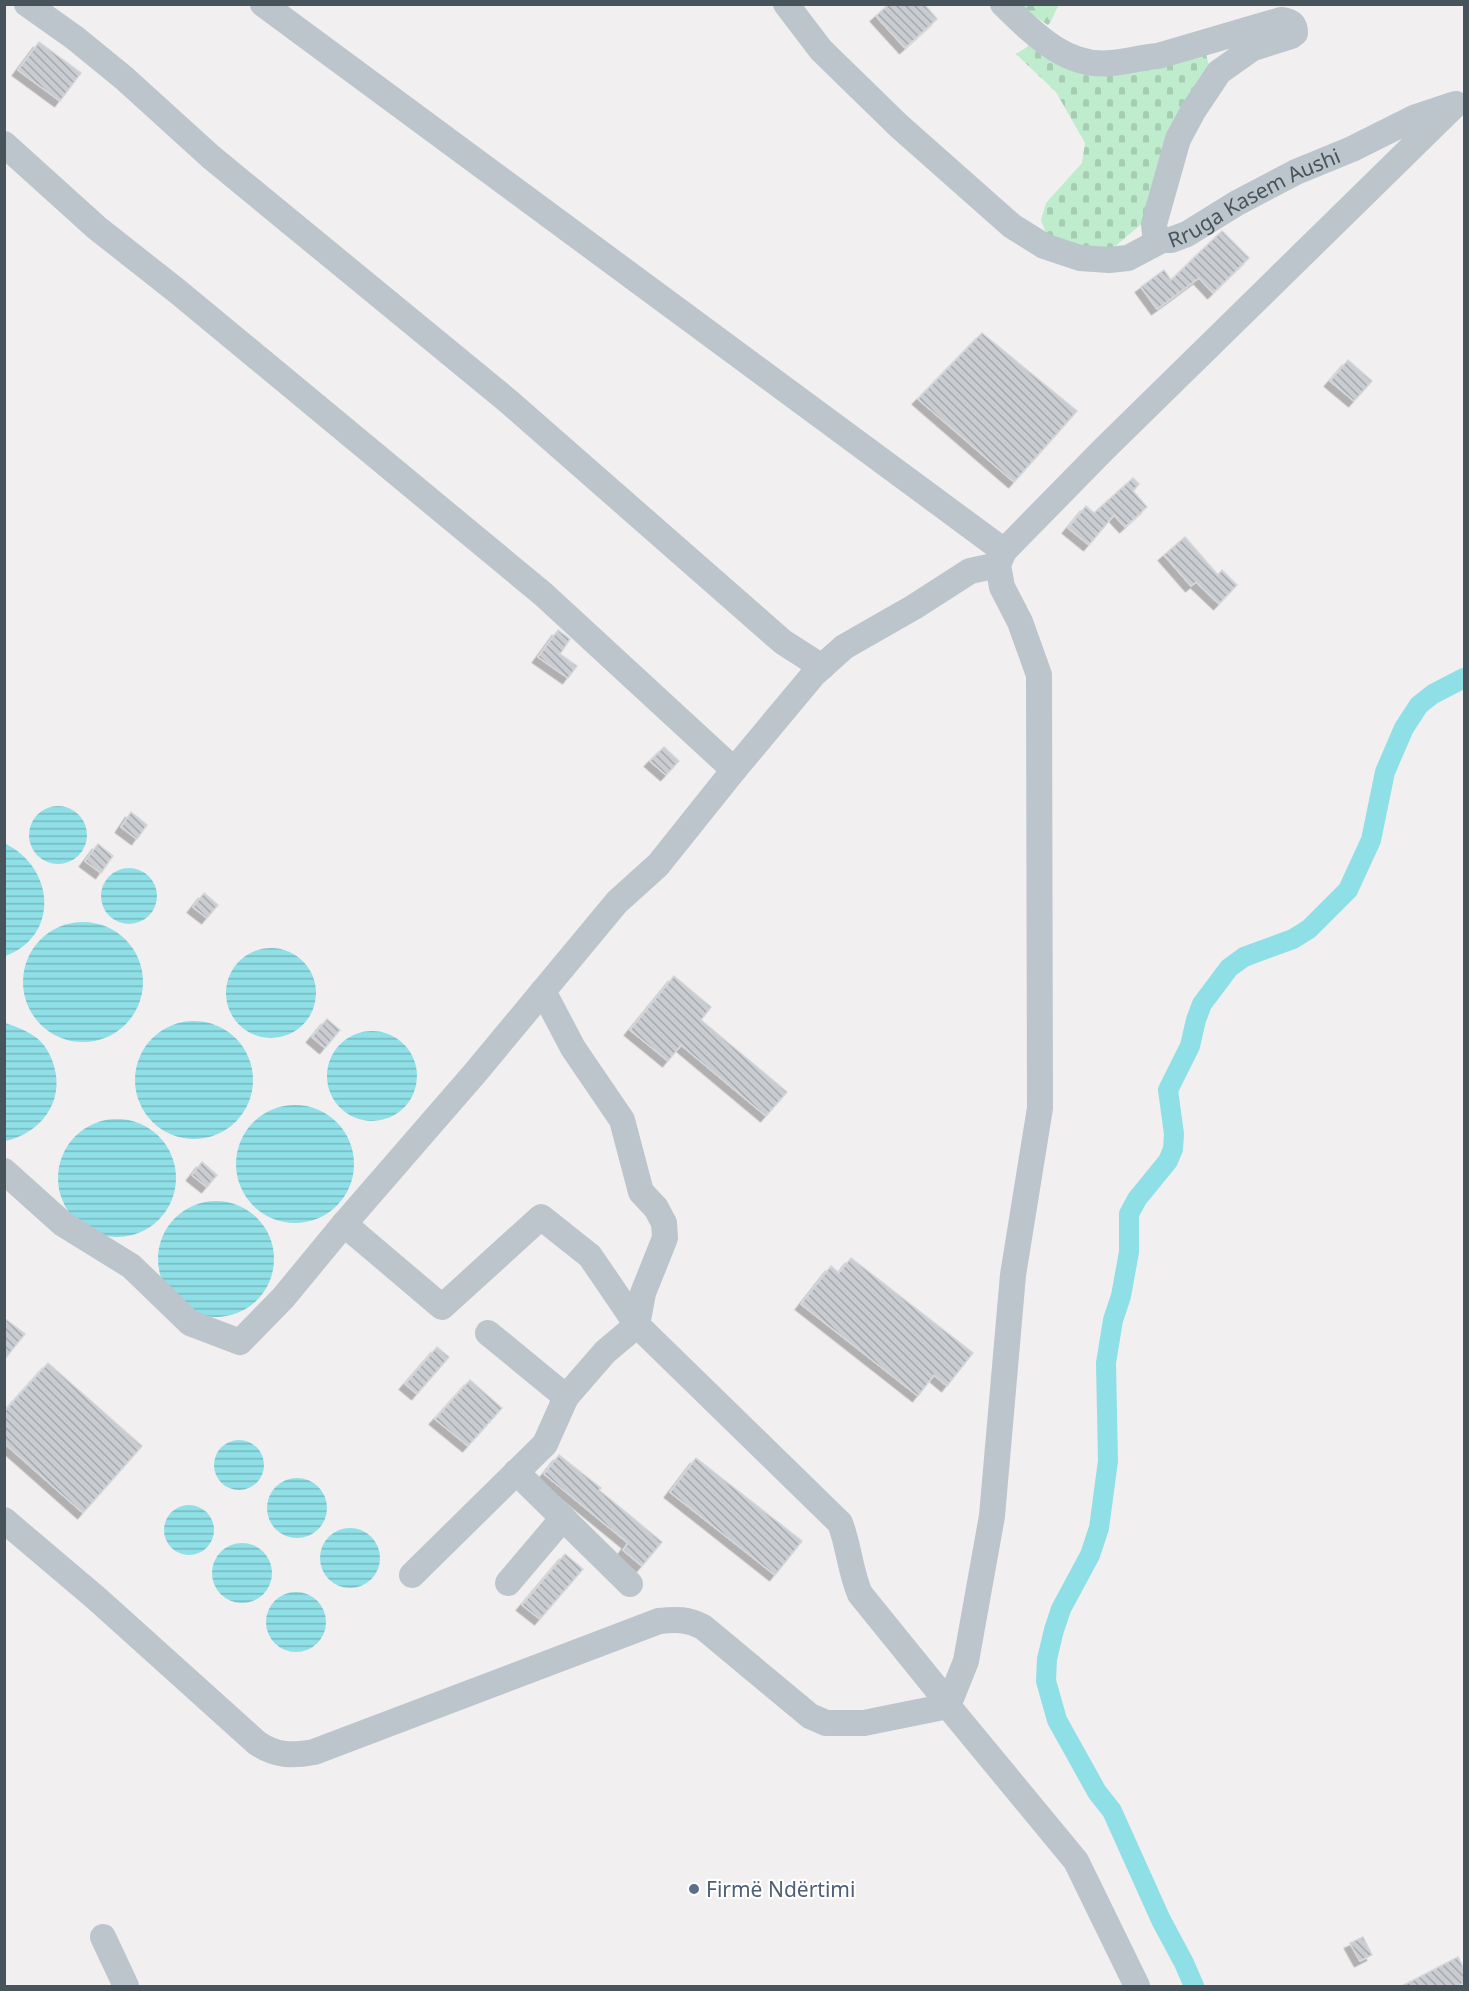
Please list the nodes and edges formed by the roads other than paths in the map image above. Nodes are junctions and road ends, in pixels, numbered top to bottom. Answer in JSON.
{"nodes":[{"id":1,"x":27,"y":4,"type":"edge"},
{"id":2,"x":263,"y":4,"type":"edge"},
{"id":3,"x":786,"y":4,"type":"edge"},
{"id":4,"x":1003,"y":4,"type":"edge"},
{"id":5,"x":1460,"y":99,"type":"edge"},
{"id":6,"x":4,"y":144,"type":"edge"},
{"id":7,"x":1162,"y":240,"type":"junction"},
{"id":8,"x":1001,"y":558,"type":"junction"},
{"id":9,"x":822,"y":667,"type":"junction"},
{"id":10,"x":734,"y":770,"type":"junction"},
{"id":11,"x":543,"y":991,"type":"junction"},
{"id":12,"x":4,"y":1171,"type":"edge"},
{"id":13,"x":344,"y":1224,"type":"junction"},
{"id":14,"x":637,"y":1324,"type":"junction"},
{"id":15,"x":488,"y":1334,"type":"dead end"},
{"id":16,"x":566,"y":1397,"type":"junction"},
{"id":17,"x":516,"y":1473,"type":"junction"},
{"id":18,"x":563,"y":1518,"type":"junction"},
{"id":19,"x":4,"y":1520,"type":"edge"},
{"id":20,"x":412,"y":1575,"type":"dead end"},
{"id":21,"x":508,"y":1583,"type":"dead end"},
{"id":22,"x":630,"y":1584,"type":"dead end"},
{"id":23,"x":943,"y":1698,"type":"junction"},
{"id":24,"x":103,"y":1937,"type":"dead end"},
{"id":25,"x":126,"y":1986,"type":"edge"},
{"id":26,"x":1137,"y":1986,"type":"edge"}],
"edges":[{"from":1,"to":9,"type":"street"},
{"from":2,"to":8,"type":"street"},
{"from":3,"to":7,"type":"street"},
{"from":4,"to":7,"type":"street","name":"Rruga Kasem Aushi"},
{"from":5,"to":7,"type":"street","name":"Rruga Kasem Aushi"},
{"from":5,"to":8,"type":"street"},
{"from":6,"to":10,"type":"street"},
{"from":8,"to":9,"type":"street"},
{"from":8,"to":23,"type":"street"},
{"from":9,"to":10,"type":"street"},
{"from":10,"to":11,"type":"street"},
{"from":11,"to":13,"type":"street"},
{"from":11,"to":14,"type":"street"},
{"from":12,"to":13,"type":"street"},
{"from":13,"to":14,"type":"street"},
{"from":14,"to":16,"type":"street"},
{"from":14,"to":23,"type":"street"},
{"from":15,"to":16,"type":"street"},
{"from":16,"to":17,"type":"street"},
{"from":17,"to":18,"type":"street"},
{"from":17,"to":20,"type":"street"},
{"from":18,"to":21,"type":"street"},
{"from":18,"to":22,"type":"street"},
{"from":19,"to":23,"type":"street"},
{"from":23,"to":26,"type":"street"},
{"from":24,"to":25,"type":"street"}]}
